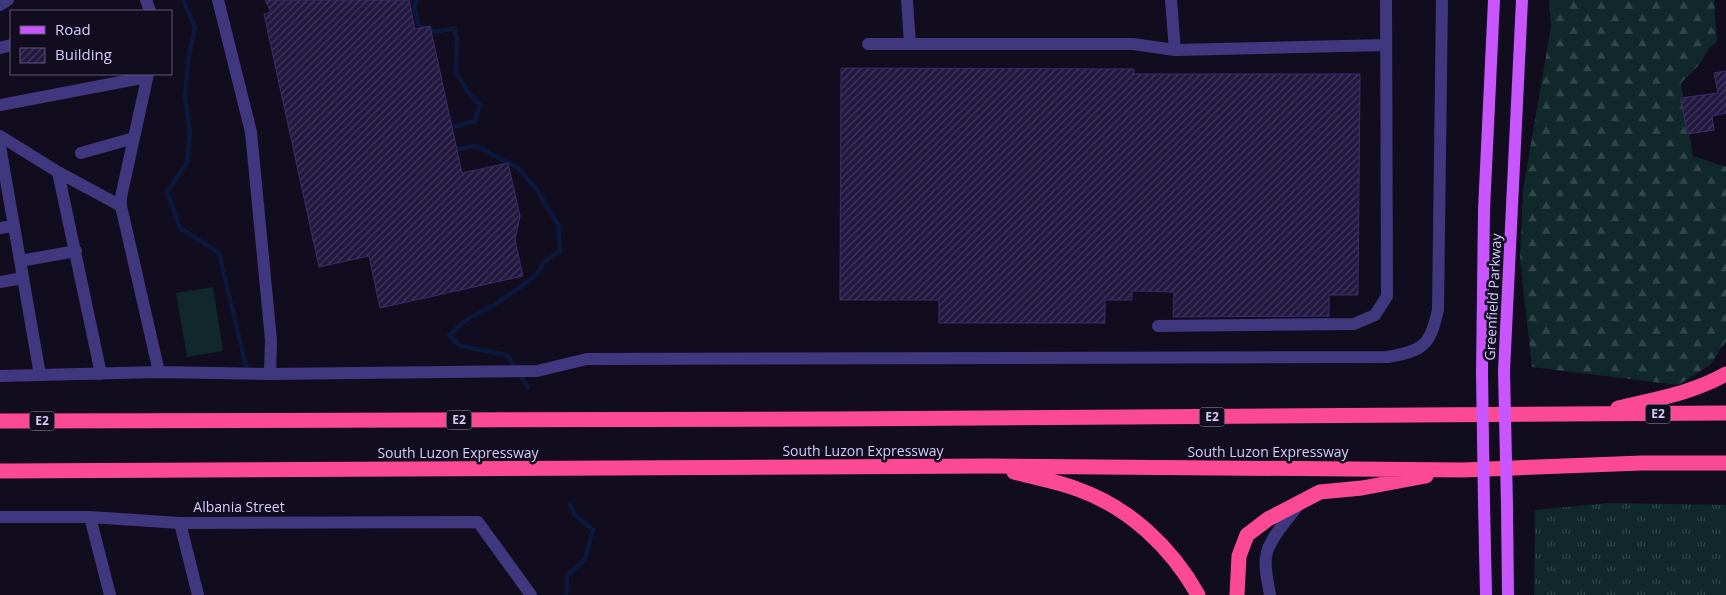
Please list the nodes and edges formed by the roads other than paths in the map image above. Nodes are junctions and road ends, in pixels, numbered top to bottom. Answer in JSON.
{"nodes":[{"id":1,"x":8,"y":0,"type":"edge"},
{"id":2,"x":218,"y":0,"type":"edge"},
{"id":3,"x":907,"y":0,"type":"edge"},
{"id":4,"x":1171,"y":0,"type":"edge"},
{"id":5,"x":1386,"y":0,"type":"edge"},
{"id":6,"x":1442,"y":0,"type":"edge"},
{"id":7,"x":1494,"y":0,"type":"edge"},
{"id":8,"x":1522,"y":0,"type":"edge"},
{"id":9,"x":0,"y":5,"type":"edge"},
{"id":10,"x":868,"y":44,"type":"dead end"},
{"id":11,"x":910,"y":44,"type":"junction"},
{"id":12,"x":1386,"y":45,"type":"junction"},
{"id":13,"x":1175,"y":50,"type":"junction"},
{"id":14,"x":147,"y":75,"type":"edge"},
{"id":15,"x":0,"y":105,"type":"edge"},
{"id":16,"x":0,"y":136,"type":"edge"},
{"id":17,"x":134,"y":138,"type":"junction"},
{"id":18,"x":0,"y":146,"type":"edge"},
{"id":19,"x":81,"y":153,"type":"dead end"},
{"id":20,"x":2,"y":166,"type":"edge"},
{"id":21,"x":58,"y":172,"type":"junction"},
{"id":22,"x":121,"y":206,"type":"junction"},
{"id":23,"x":14,"y":226,"type":"junction"},
{"id":24,"x":0,"y":228,"type":"edge"},
{"id":25,"x":76,"y":251,"type":"junction"},
{"id":26,"x":20,"y":261,"type":"junction"},
{"id":27,"x":23,"y":278,"type":"junction"},
{"id":28,"x":0,"y":282,"type":"edge"},
{"id":29,"x":1158,"y":326,"type":"dead end"},
{"id":30,"x":159,"y":372,"type":"junction"},
{"id":31,"x":101,"y":374,"type":"junction"},
{"id":32,"x":270,"y":374,"type":"junction"},
{"id":33,"x":1726,"y":374,"type":"edge"},
{"id":34,"x":40,"y":375,"type":"junction"},
{"id":35,"x":0,"y":376,"type":"edge"},
{"id":36,"x":1726,"y":413,"type":"edge"},
{"id":37,"x":1590,"y":414,"type":"junction"},
{"id":38,"x":0,"y":421,"type":"edge"},
{"id":39,"x":1726,"y":463,"type":"edge"},
{"id":40,"x":991,"y":466,"type":"junction"},
{"id":41,"x":1463,"y":470,"type":"junction"},
{"id":42,"x":0,"y":471,"type":"edge"},
{"id":43,"x":1303,"y":500,"type":"junction"},
{"id":44,"x":0,"y":517,"type":"edge"},
{"id":45,"x":90,"y":517,"type":"junction"},
{"id":46,"x":180,"y":522,"type":"junction"},
{"id":47,"x":110,"y":595,"type":"edge"},
{"id":48,"x":198,"y":595,"type":"edge"},
{"id":49,"x":531,"y":595,"type":"edge"},
{"id":50,"x":1198,"y":595,"type":"edge"},
{"id":51,"x":1237,"y":595,"type":"edge"},
{"id":52,"x":1270,"y":595,"type":"edge"},
{"id":53,"x":1486,"y":595,"type":"edge"},
{"id":54,"x":1508,"y":595,"type":"edge"}],
"edges":[{"from":1,"to":9,"type":"street"},
{"from":2,"to":32,"type":"street"},
{"from":3,"to":11,"type":"street"},
{"from":4,"to":13,"type":"street"},
{"from":5,"to":12,"type":"street"},
{"from":6,"to":32,"type":"street"},
{"from":7,"to":53,"type":"main road","name":"Greenfield Parkway","bridge":true},
{"from":8,"to":54,"type":"main road","name":"Greenfield Parkway","bridge":true},
{"from":10,"to":11,"type":"street"},
{"from":11,"to":13,"type":"street"},
{"from":12,"to":13,"type":"street"},
{"from":12,"to":29,"type":"street"},
{"from":14,"to":15,"type":"street"},
{"from":14,"to":17,"type":"street"},
{"from":16,"to":21,"type":"street"},
{"from":17,"to":19,"type":"street"},
{"from":17,"to":22,"type":"street"},
{"from":18,"to":20,"type":"street"},
{"from":20,"to":23,"type":"street"},
{"from":21,"to":22,"type":"street"},
{"from":21,"to":25,"type":"street"},
{"from":22,"to":30,"type":"street"},
{"from":23,"to":24,"type":"street"},
{"from":23,"to":26,"type":"street"},
{"from":25,"to":26,"type":"street"},
{"from":25,"to":31,"type":"street"},
{"from":26,"to":27,"type":"street"},
{"from":27,"to":28,"type":"street"},
{"from":27,"to":34,"type":"street"},
{"from":30,"to":31,"type":"street"},
{"from":30,"to":32,"type":"street"},
{"from":31,"to":34,"type":"street"},
{"from":33,"to":37,"type":"highway"},
{"from":34,"to":35,"type":"street"},
{"from":36,"to":37,"type":"highway","number":"E2"},
{"from":37,"to":38,"type":"highway","number":"E2"},
{"from":39,"to":41,"type":"highway","name":"South Luzon Expressway"},
{"from":40,"to":41,"type":"highway","name":"South Luzon Expressway"},
{"from":40,"to":42,"type":"highway","name":"South Luzon Expressway"},
{"from":40,"to":50,"type":"highway"},
{"from":41,"to":43,"type":"highway"},
{"from":43,"to":51,"type":"highway"},
{"from":43,"to":52,"type":"street"},
{"from":44,"to":45,"type":"street","name":"Albania Street"},
{"from":45,"to":46,"type":"street","name":"Albania Street"},
{"from":45,"to":47,"type":"street"},
{"from":46,"to":48,"type":"street"},
{"from":46,"to":49,"type":"street","name":"Albania Street"}]}
